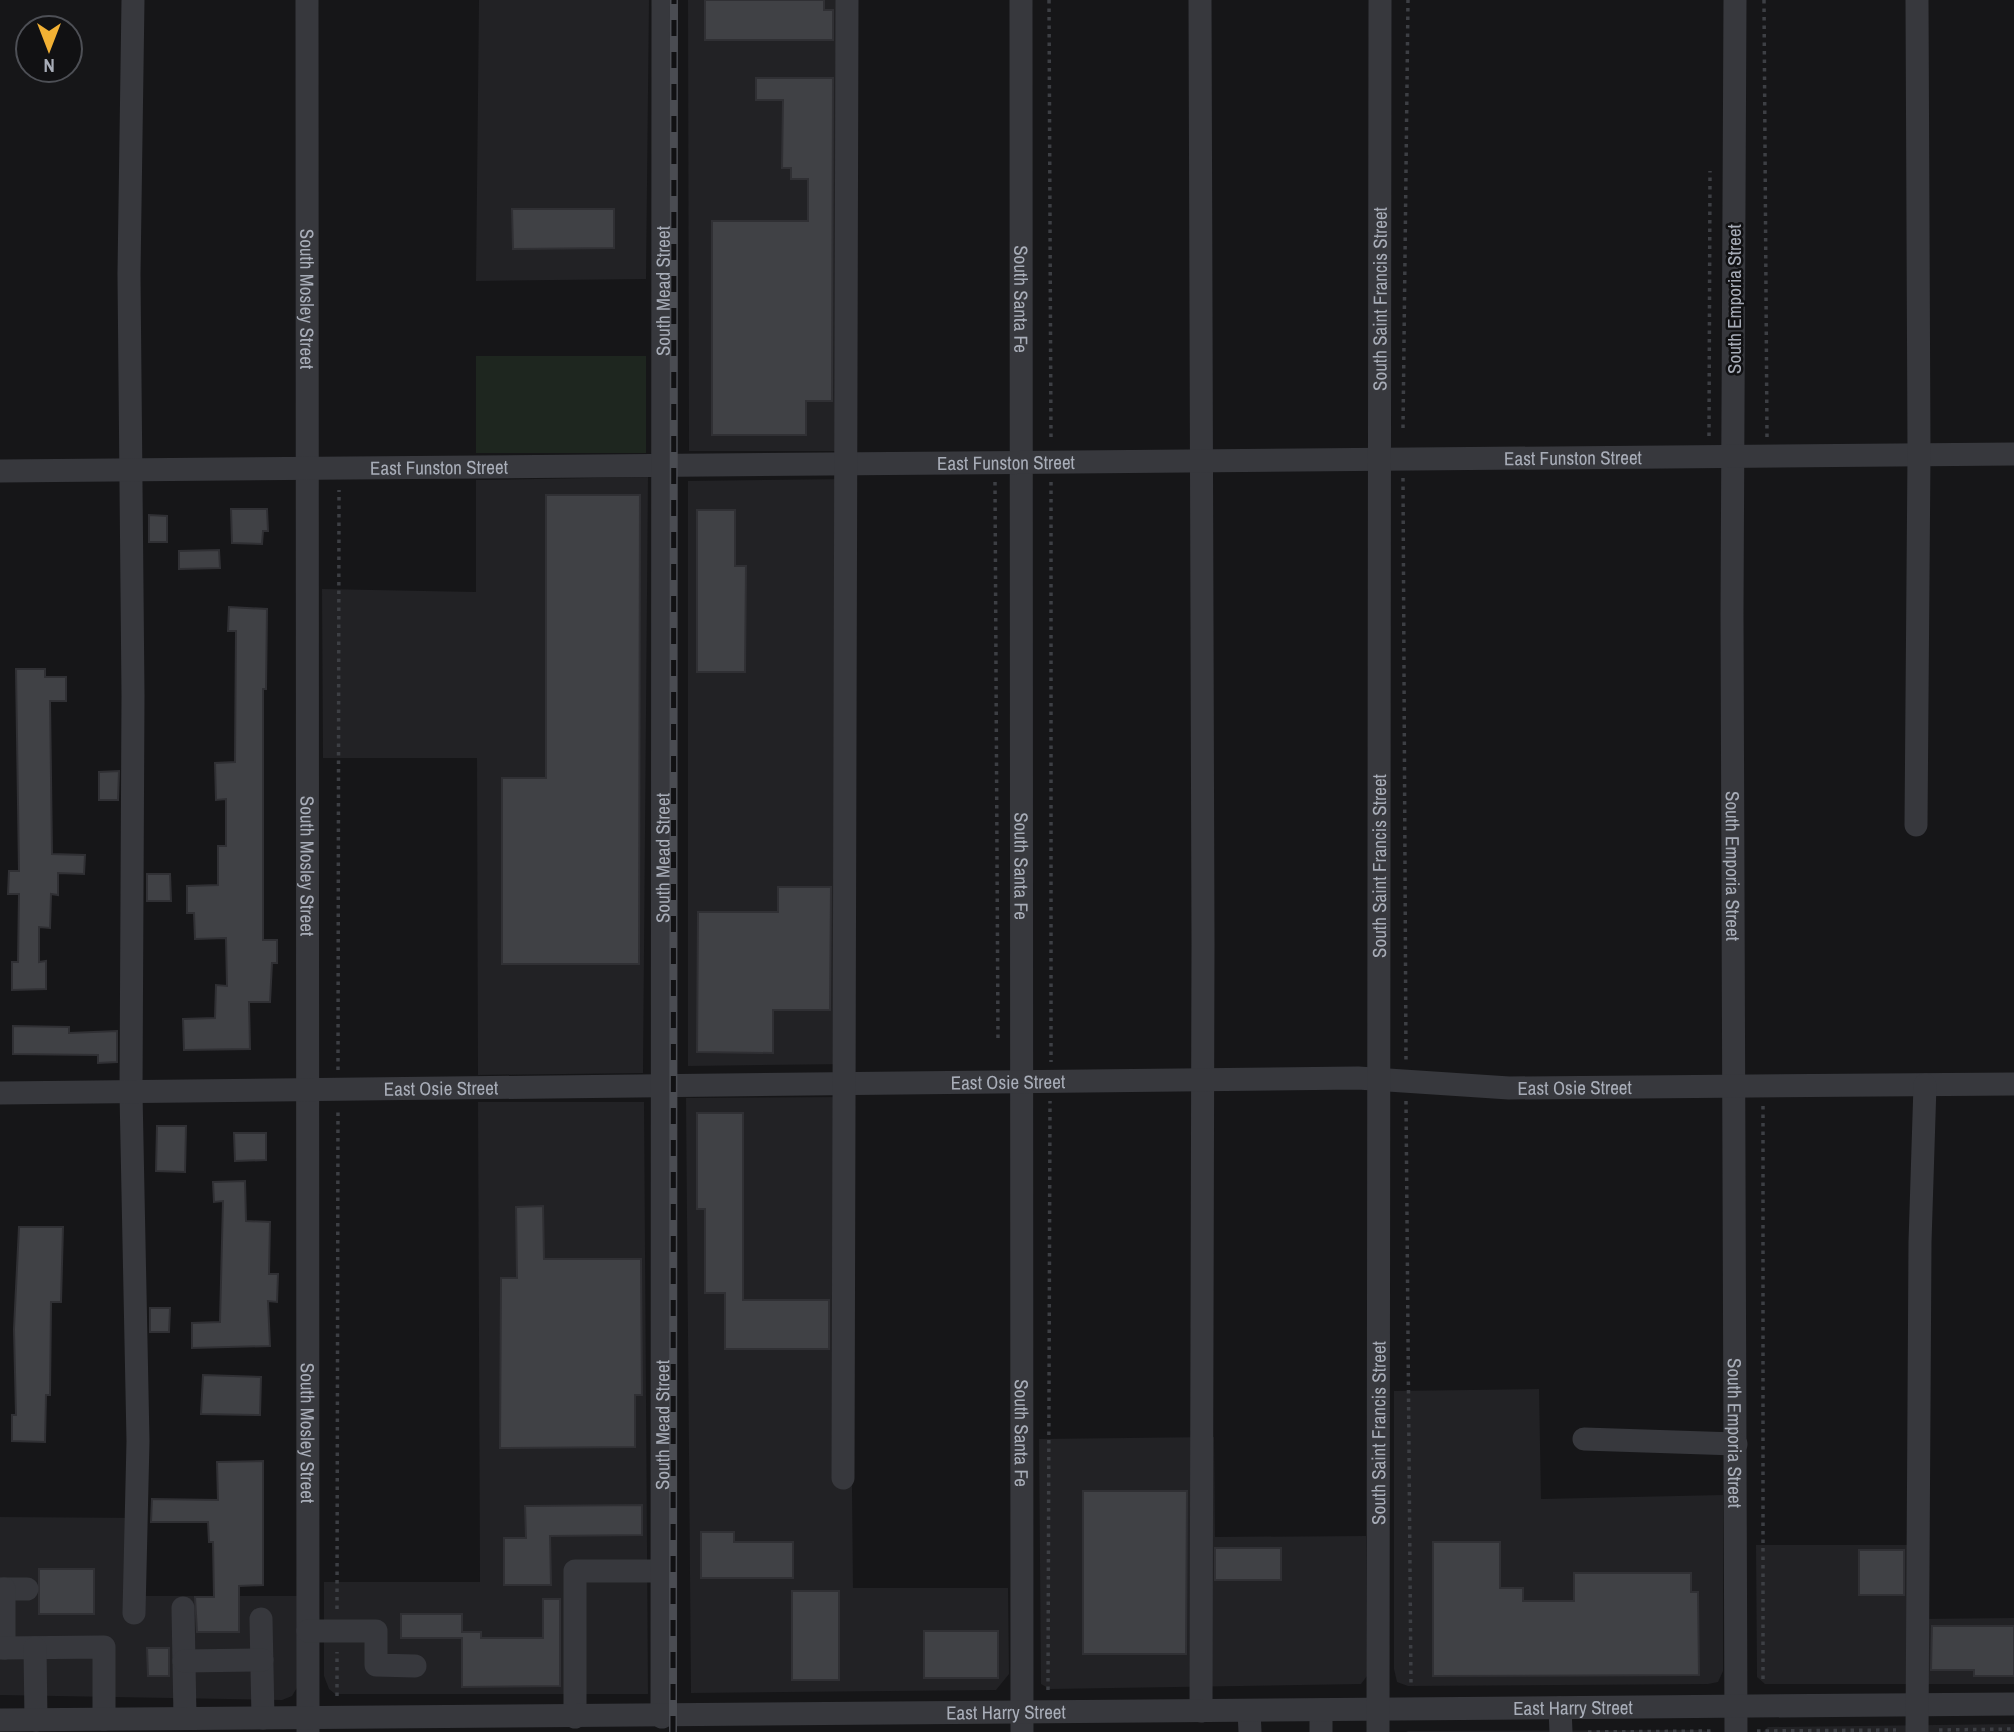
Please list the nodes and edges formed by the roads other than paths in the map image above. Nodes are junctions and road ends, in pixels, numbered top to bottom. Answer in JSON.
{"nodes":[{"id":1,"x":133,"y":0,"type":"edge"},
{"id":2,"x":307,"y":0,"type":"edge"},
{"id":3,"x":663,"y":0,"type":"edge"},
{"id":4,"x":847,"y":0,"type":"edge"},
{"id":5,"x":1021,"y":0,"type":"edge"},
{"id":6,"x":1200,"y":0,"type":"edge"},
{"id":7,"x":1380,"y":0,"type":"edge"},
{"id":8,"x":1735,"y":0,"type":"edge"},
{"id":9,"x":1917,"y":0,"type":"edge"},
{"id":10,"x":1919,"y":454,"type":"junction"},
{"id":11,"x":2014,"y":454,"type":"edge"},
{"id":12,"x":1733,"y":455,"type":"junction"},
{"id":13,"x":1379,"y":457,"type":"junction"},
{"id":14,"x":1201,"y":459,"type":"junction"},
{"id":15,"x":1022,"y":461,"type":"junction"},
{"id":16,"x":845,"y":463,"type":"junction"},
{"id":17,"x":663,"y":466,"type":"junction"},
{"id":18,"x":310,"y":469,"type":"junction"},
{"id":19,"x":132,"y":470,"type":"junction"},
{"id":20,"x":0,"y":471,"type":"edge"},
{"id":21,"x":1916,"y":825,"type":"dead end"},
{"id":22,"x":1378,"y":1078,"type":"junction"},
{"id":23,"x":1203,"y":1079,"type":"junction"},
{"id":24,"x":1021,"y":1080,"type":"junction"},
{"id":25,"x":846,"y":1083,"type":"junction"},
{"id":26,"x":2014,"y":1084,"type":"edge"},
{"id":27,"x":662,"y":1085,"type":"junction"},
{"id":28,"x":1925,"y":1085,"type":"junction"},
{"id":29,"x":1736,"y":1087,"type":"junction"},
{"id":30,"x":310,"y":1091,"type":"junction"},
{"id":31,"x":0,"y":1093,"type":"edge"},
{"id":32,"x":131,"y":1093,"type":"junction"},
{"id":33,"x":1584,"y":1439,"type":"dead end"},
{"id":34,"x":1736,"y":1444,"type":"junction"},
{"id":35,"x":843,"y":1478,"type":"dead end"},
{"id":36,"x":662,"y":1571,"type":"junction"},
{"id":37,"x":10,"y":1589,"type":"edge"},
{"id":38,"x":183,"y":1608,"type":"dead end"},
{"id":39,"x":134,"y":1613,"type":"dead end"},
{"id":40,"x":261,"y":1619,"type":"dead end"},
{"id":41,"x":309,"y":1631,"type":"junction"},
{"id":42,"x":2,"y":1648,"type":"edge"},
{"id":43,"x":35,"y":1648,"type":"junction"},
{"id":44,"x":262,"y":1660,"type":"junction"},
{"id":45,"x":184,"y":1661,"type":"junction"},
{"id":46,"x":415,"y":1666,"type":"dead end"},
{"id":47,"x":2014,"y":1704,"type":"edge"},
{"id":48,"x":1918,"y":1705,"type":"junction"},
{"id":49,"x":1737,"y":1707,"type":"junction"},
{"id":50,"x":1560,"y":1708,"type":"junction"},
{"id":51,"x":1201,"y":1711,"type":"junction"},
{"id":52,"x":575,"y":1717,"type":"junction"},
{"id":53,"x":185,"y":1718,"type":"junction"},
{"id":54,"x":263,"y":1718,"type":"junction"},
{"id":55,"x":104,"y":1719,"type":"junction"},
{"id":56,"x":0,"y":1720,"type":"edge"},
{"id":57,"x":36,"y":1720,"type":"junction"},
{"id":58,"x":1249,"y":1721,"type":"edge"},
{"id":59,"x":1321,"y":1721,"type":"edge"},
{"id":60,"x":1378,"y":1721,"type":"edge"},
{"id":61,"x":677,"y":1722,"type":"edge"},
{"id":62,"x":1022,"y":1722,"type":"edge"},
{"id":63,"x":812,"y":1723,"type":"edge"},
{"id":64,"x":913,"y":1723,"type":"edge"},
{"id":65,"x":308,"y":1725,"type":"edge"},
{"id":66,"x":460,"y":1725,"type":"edge"},
{"id":67,"x":1736,"y":1731,"type":"edge"},
{"id":68,"x":1917,"y":1731,"type":"edge"},
{"id":69,"x":1561,"y":1732,"type":"edge"}],
"edges":[{"from":1,"to":19,"type":"street"},
{"from":2,"to":18,"type":"street","name":"South Mosley Street"},
{"from":3,"to":17,"type":"street","name":"South Mead Street"},
{"from":4,"to":16,"type":"street"},
{"from":5,"to":15,"type":"street","name":"South Santa Fe"},
{"from":6,"to":14,"type":"street"},
{"from":7,"to":13,"type":"street","name":"South Saint Francis Street"},
{"from":8,"to":12,"type":"street","name":"South Emporia Street"},
{"from":9,"to":10,"type":"street"},
{"from":10,"to":11,"type":"street","name":"East Funston Street"},
{"from":10,"to":12,"type":"street","name":"East Funston Street"},
{"from":10,"to":21,"type":"street"},
{"from":12,"to":13,"type":"street","name":"East Funston Street"},
{"from":12,"to":29,"type":"street","name":"South Emporia Street"},
{"from":13,"to":14,"type":"street","name":"East Funston Street"},
{"from":13,"to":22,"type":"street","name":"South Saint Francis Street"},
{"from":14,"to":15,"type":"street","name":"East Funston Street"},
{"from":14,"to":23,"type":"street"},
{"from":15,"to":16,"type":"street","name":"East Funston Street"},
{"from":15,"to":24,"type":"street","name":"South Santa Fe"},
{"from":16,"to":17,"type":"street","name":"East Funston Street"},
{"from":16,"to":25,"type":"street"},
{"from":17,"to":18,"type":"street","name":"East Funston Street"},
{"from":17,"to":27,"type":"street","name":"South Mead Street"},
{"from":18,"to":19,"type":"street","name":"East Funston Street"},
{"from":18,"to":30,"type":"street","name":"South Mosley Street"},
{"from":19,"to":20,"type":"street","name":"East Funston Street"},
{"from":19,"to":32,"type":"street"},
{"from":22,"to":23,"type":"street","name":"East Osie Street"},
{"from":22,"to":29,"type":"street","name":"East Osie Street"},
{"from":22,"to":60,"type":"street","name":"South Saint Francis Street"},
{"from":23,"to":24,"type":"street","name":"East Osie Street"},
{"from":23,"to":51,"type":"street"},
{"from":24,"to":25,"type":"street","name":"East Osie Street"},
{"from":24,"to":62,"type":"street","name":"South Santa Fe"},
{"from":25,"to":27,"type":"street","name":"East Osie Street"},
{"from":25,"to":35,"type":"street"},
{"from":26,"to":28,"type":"street","name":"East Osie Street"},
{"from":27,"to":30,"type":"street","name":"East Osie Street"},
{"from":27,"to":36,"type":"street","name":"South Mead Street"},
{"from":28,"to":29,"type":"street","name":"East Osie Street"},
{"from":28,"to":48,"type":"street"},
{"from":29,"to":34,"type":"street","name":"South Emporia Street"},
{"from":30,"to":32,"type":"street","name":"East Osie Street"},
{"from":30,"to":41,"type":"street","name":"South Mosley Street"},
{"from":31,"to":32,"type":"street","name":"East Osie Street"},
{"from":32,"to":39,"type":"street"},
{"from":33,"to":34,"type":"street"},
{"from":34,"to":49,"type":"street","name":"South Emporia Street"},
{"from":36,"to":52,"type":"street"},
{"from":36,"to":61,"type":"street","name":"South Mead Street"},
{"from":37,"to":42,"type":"street"},
{"from":38,"to":45,"type":"street"},
{"from":40,"to":44,"type":"street"},
{"from":41,"to":46,"type":"street"},
{"from":41,"to":65,"type":"street","name":"South Mosley Street"},
{"from":42,"to":43,"type":"street"},
{"from":43,"to":55,"type":"street"},
{"from":43,"to":57,"type":"street"},
{"from":44,"to":45,"type":"street"},
{"from":44,"to":54,"type":"street"},
{"from":45,"to":53,"type":"street"},
{"from":47,"to":48,"type":"street","name":"East Harry Street"},
{"from":48,"to":49,"type":"street","name":"East Harry Street"},
{"from":48,"to":68,"type":"street"},
{"from":49,"to":50,"type":"street","name":"East Harry Street"},
{"from":49,"to":67,"type":"street","name":"South Emporia Street"},
{"from":50,"to":60,"type":"street","name":"East Harry Street"},
{"from":50,"to":69,"type":"street"},
{"from":51,"to":58,"type":"street","name":"East Harry Street"},
{"from":51,"to":62,"type":"street","name":"East Harry Street"},
{"from":52,"to":61,"type":"street","name":"East Harry Street"},
{"from":52,"to":66,"type":"street","name":"East Harry Street"},
{"from":53,"to":54,"type":"street","name":"East Harry Street"},
{"from":53,"to":55,"type":"street","name":"East Harry Street"},
{"from":54,"to":65,"type":"street","name":"East Harry Street"},
{"from":55,"to":57,"type":"street","name":"East Harry Street"},
{"from":56,"to":57,"type":"street","name":"East Harry Street"},
{"from":58,"to":59,"type":"street","name":"East Harry Street"},
{"from":59,"to":60,"type":"street","name":"East Harry Street"},
{"from":61,"to":63,"type":"street","name":"East Harry Street"},
{"from":62,"to":64,"type":"street","name":"East Harry Street"},
{"from":63,"to":64,"type":"street","name":"East Harry Street"},
{"from":65,"to":66,"type":"street","name":"East Harry Street"}]}
